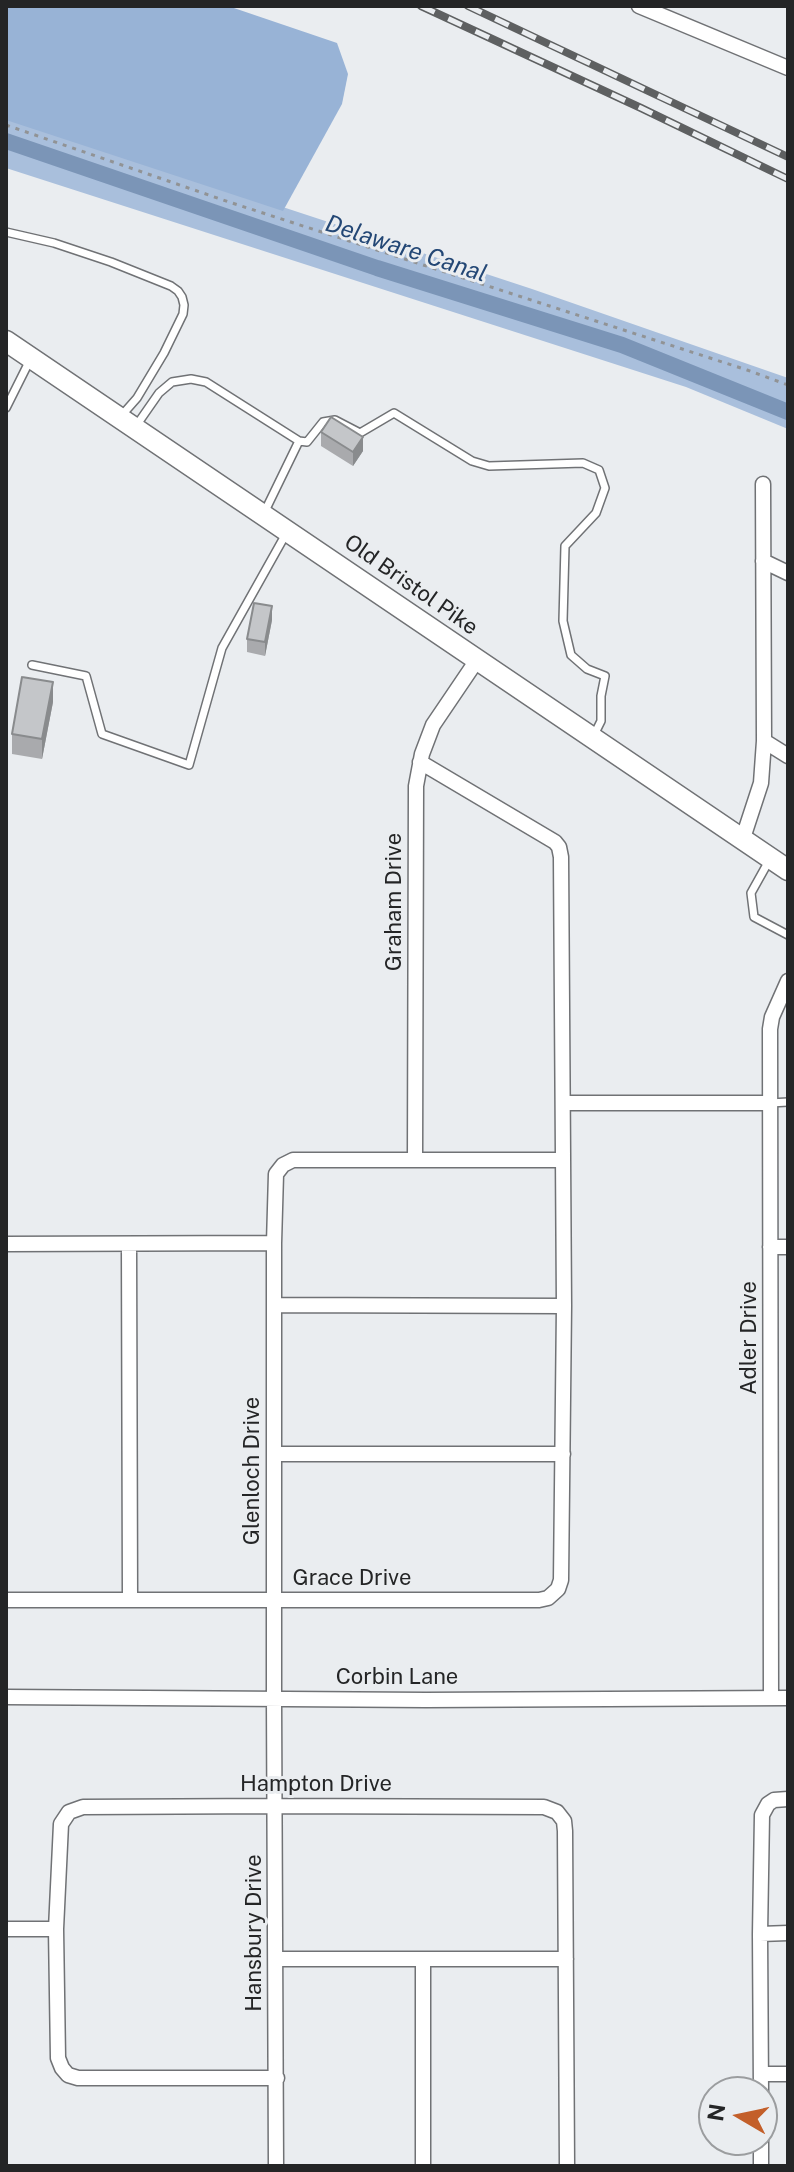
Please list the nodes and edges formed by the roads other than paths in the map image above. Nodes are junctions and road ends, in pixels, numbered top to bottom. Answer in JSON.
{"nodes":[{"id":1,"x":639,"y":6,"type":"edge"},
{"id":2,"x":788,"y":68,"type":"edge"},
{"id":3,"x":6,"y":232,"type":"edge"},
{"id":4,"x":6,"y":341,"type":"edge"},
{"id":5,"x":31,"y":358,"type":"junction"},
{"id":6,"x":6,"y":408,"type":"edge"},
{"id":7,"x":127,"y":423,"type":"junction"},
{"id":8,"x":299,"y":441,"type":"junction"},
{"id":9,"x":763,"y":484,"type":"dead end"},
{"id":10,"x":263,"y":514,"type":"junction"},
{"id":11,"x":288,"y":531,"type":"junction"},
{"id":12,"x":763,"y":561,"type":"junction"},
{"id":13,"x":788,"y":573,"type":"edge"},
{"id":14,"x":477,"y":660,"type":"junction"},
{"id":15,"x":32,"y":665,"type":"dead end"},
{"id":16,"x":593,"y":737,"type":"junction"},
{"id":17,"x":764,"y":741,"type":"junction"},
{"id":18,"x":788,"y":756,"type":"edge"},
{"id":19,"x":420,"y":762,"type":"junction"},
{"id":20,"x":743,"y":838,"type":"junction"},
{"id":21,"x":779,"y":864,"type":"edge"},
{"id":22,"x":788,"y":935,"type":"edge"},
{"id":23,"x":788,"y":981,"type":"edge"},
{"id":24,"x":788,"y":1102,"type":"edge"},
{"id":25,"x":563,"y":1103,"type":"junction"},
{"id":26,"x":770,"y":1103,"type":"junction"},
{"id":27,"x":415,"y":1160,"type":"junction"},
{"id":28,"x":563,"y":1160,"type":"junction"},
{"id":29,"x":274,"y":1243,"type":"junction"},
{"id":30,"x":6,"y":1244,"type":"edge"},
{"id":31,"x":129,"y":1244,"type":"junction"},
{"id":32,"x":770,"y":1247,"type":"junction"},
{"id":33,"x":788,"y":1247,"type":"edge"},
{"id":34,"x":274,"y":1305,"type":"junction"},
{"id":35,"x":564,"y":1306,"type":"junction"},
{"id":36,"x":274,"y":1454,"type":"junction"},
{"id":37,"x":563,"y":1454,"type":"junction"},
{"id":38,"x":6,"y":1600,"type":"edge"},
{"id":39,"x":130,"y":1600,"type":"junction"},
{"id":40,"x":275,"y":1601,"type":"junction"},
{"id":41,"x":771,"y":1603,"type":"junction"},
{"id":42,"x":788,"y":1603,"type":"edge"},
{"id":43,"x":6,"y":1697,"type":"edge"},
{"id":44,"x":771,"y":1698,"type":"junction"},
{"id":45,"x":788,"y":1698,"type":"edge"},
{"id":46,"x":274,"y":1699,"type":"junction"},
{"id":47,"x":788,"y":1799,"type":"edge"},
{"id":48,"x":275,"y":1806,"type":"junction"},
{"id":49,"x":6,"y":1929,"type":"edge"},
{"id":50,"x":56,"y":1929,"type":"junction"},
{"id":51,"x":788,"y":1933,"type":"edge"},
{"id":52,"x":760,"y":1934,"type":"junction"},
{"id":53,"x":276,"y":1959,"type":"junction"},
{"id":54,"x":423,"y":1959,"type":"junction"},
{"id":55,"x":566,"y":1959,"type":"junction"},
{"id":56,"x":761,"y":2074,"type":"joint"},
{"id":57,"x":788,"y":2074,"type":"edge"},
{"id":58,"x":277,"y":2078,"type":"junction"},
{"id":59,"x":276,"y":2166,"type":"edge"},
{"id":60,"x":423,"y":2166,"type":"edge"},
{"id":61,"x":567,"y":2166,"type":"edge"}],
"edges":[{"from":1,"to":2,"type":"street"},
{"from":3,"to":7,"type":"lane"},
{"from":4,"to":5,"type":"main road","name":"Old Bristol Pike"},
{"from":5,"to":6,"type":"lane"},
{"from":5,"to":7,"type":"main road","name":"Old Bristol Pike"},
{"from":7,"to":8,"type":"lane"},
{"from":7,"to":10,"type":"main road","name":"Old Bristol Pike"},
{"from":8,"to":10,"type":"lane"},
{"from":8,"to":16,"type":"lane"},
{"from":9,"to":12,"type":"street"},
{"from":10,"to":11,"type":"main road","name":"Old Bristol Pike"},
{"from":11,"to":14,"type":"main road","name":"Old Bristol Pike"},
{"from":11,"to":15,"type":"lane"},
{"from":12,"to":13,"type":"street"},
{"from":12,"to":17,"type":"street"},
{"from":14,"to":16,"type":"main road","name":"Old Bristol Pike"},
{"from":14,"to":19,"type":"street","name":"Graham Drive"},
{"from":16,"to":20,"type":"main road","name":"Old Bristol Pike"},
{"from":17,"to":18,"type":"street"},
{"from":17,"to":20,"type":"street"},
{"from":19,"to":25,"type":"street"},
{"from":19,"to":27,"type":"street","name":"Graham Drive"},
{"from":20,"to":21,"type":"main road","name":"Old Bristol Pike"},
{"from":21,"to":22,"type":"lane"},
{"from":23,"to":26,"type":"street","name":"Adler Drive"},
{"from":24,"to":26,"type":"lane"},
{"from":25,"to":26,"type":"street"},
{"from":25,"to":28,"type":"street"},
{"from":26,"to":32,"type":"street","name":"Adler Drive"},
{"from":27,"to":28,"type":"street"},
{"from":27,"to":29,"type":"street","name":"Glenloch Drive"},
{"from":28,"to":35,"type":"street"},
{"from":29,"to":31,"type":"street"},
{"from":29,"to":34,"type":"street","name":"Glenloch Drive"},
{"from":30,"to":31,"type":"street"},
{"from":31,"to":39,"type":"street"},
{"from":32,"to":33,"type":"street"},
{"from":32,"to":41,"type":"street","name":"Adler Drive"},
{"from":34,"to":35,"type":"street"},
{"from":34,"to":36,"type":"street","name":"Glenloch Drive"},
{"from":35,"to":37,"type":"street"},
{"from":36,"to":37,"type":"street"},
{"from":36,"to":40,"type":"street","name":"Glenloch Drive"},
{"from":37,"to":40,"type":"street","name":"Grace Drive"},
{"from":38,"to":39,"type":"street","name":"Grace Drive"},
{"from":39,"to":40,"type":"street","name":"Grace Drive"},
{"from":40,"to":46,"type":"street","name":"Glenloch Drive"},
{"from":41,"to":42,"type":"street"},
{"from":41,"to":44,"type":"street","name":"Adler Drive"},
{"from":43,"to":46,"type":"street","name":"Corbin Lane"},
{"from":44,"to":45,"type":"street","name":"Corbin Lane"},
{"from":44,"to":46,"type":"street","name":"Corbin Lane"},
{"from":46,"to":48,"type":"street","name":"Hansbury Drive"},
{"from":47,"to":52,"type":"street"},
{"from":48,"to":50,"type":"street","name":"Hampton Drive"},
{"from":48,"to":53,"type":"street","name":"Hansbury Drive"},
{"from":48,"to":55,"type":"street","name":"Hampton Drive"},
{"from":49,"to":50,"type":"street"},
{"from":50,"to":58,"type":"street"},
{"from":51,"to":52,"type":"street"},
{"from":52,"to":56,"type":"street"},
{"from":53,"to":54,"type":"street"},
{"from":53,"to":58,"type":"street","name":"Hansbury Drive"},
{"from":54,"to":55,"type":"street"},
{"from":54,"to":60,"type":"street"},
{"from":55,"to":61,"type":"street"},
{"from":56,"to":57,"type":"street"},
{"from":58,"to":59,"type":"street","name":"Hansbury Drive"}]}
